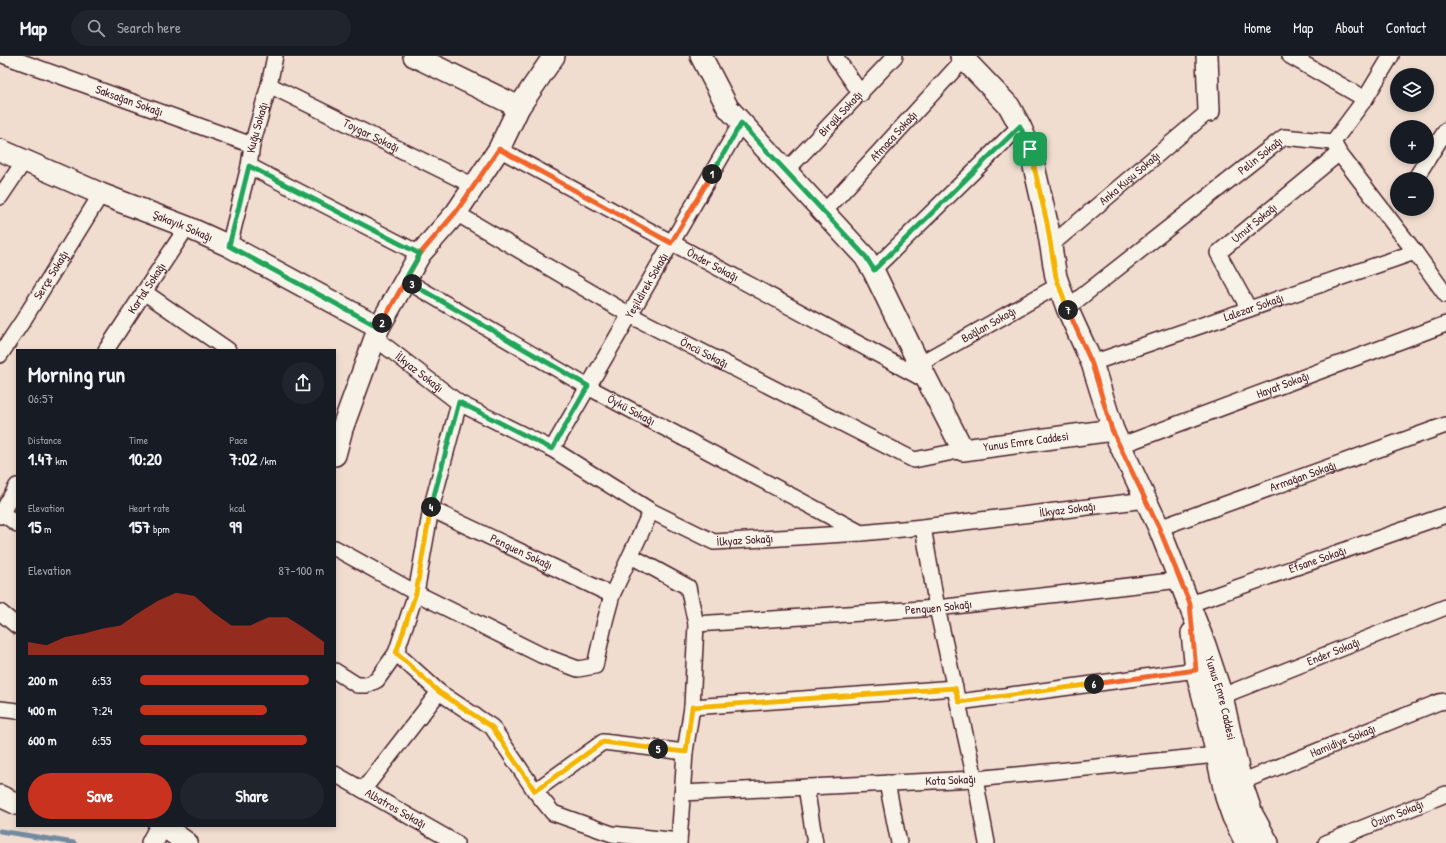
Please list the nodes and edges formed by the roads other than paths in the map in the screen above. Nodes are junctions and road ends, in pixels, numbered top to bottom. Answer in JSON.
{"nodes":[{"id":1,"x":5,"y":56,"type":"edge"},
{"id":2,"x":275,"y":56,"type":"edge"},
{"id":3,"x":414,"y":56,"type":"edge"},
{"id":4,"x":554,"y":56,"type":"edge"},
{"id":5,"x":701,"y":56,"type":"edge"},
{"id":6,"x":835,"y":56,"type":"edge"},
{"id":7,"x":896,"y":56,"type":"edge"},
{"id":8,"x":1207,"y":56,"type":"edge"},
{"id":9,"x":1290,"y":56,"type":"edge"},
{"id":10,"x":1391,"y":56,"type":"edge"},
{"id":11,"x":963,"y":58,"type":"edge"},
{"id":12,"x":268,"y":85,"type":"junction"},
{"id":13,"x":861,"y":94,"type":"junction"},
{"id":14,"x":1365,"y":99,"type":"junction"},
{"id":15,"x":519,"y":107,"type":"junction"},
{"id":16,"x":1209,"y":112,"type":"joint"},
{"id":17,"x":741,"y":123,"type":"junction"},
{"id":18,"x":1020,"y":126,"type":"junction"},
{"id":19,"x":1446,"y":130,"type":"edge"},
{"id":20,"x":252,"y":145,"type":"junction"},
{"id":21,"x":1336,"y":148,"type":"junction"},
{"id":22,"x":1442,"y":148,"type":"edge"},
{"id":23,"x":499,"y":149,"type":"junction"},
{"id":24,"x":0,"y":150,"type":"edge"},
{"id":25,"x":25,"y":160,"type":"junction"},
{"id":26,"x":249,"y":166,"type":"junction"},
{"id":27,"x":786,"y":171,"type":"junction"},
{"id":28,"x":1421,"y":172,"type":"edge"},
{"id":29,"x":474,"y":186,"type":"junction"},
{"id":30,"x":101,"y":194,"type":"junction"},
{"id":31,"x":0,"y":197,"type":"edge"},
{"id":32,"x":1390,"y":211,"type":"edge"},
{"id":33,"x":456,"y":212,"type":"junction"},
{"id":34,"x":824,"y":212,"type":"junction"},
{"id":35,"x":1394,"y":216,"type":"edge"},
{"id":36,"x":187,"y":227,"type":"junction"},
{"id":37,"x":671,"y":243,"type":"junction"},
{"id":38,"x":1051,"y":244,"type":"junction"},
{"id":39,"x":229,"y":246,"type":"junction"},
{"id":40,"x":1415,"y":252,"type":"junction"},
{"id":41,"x":420,"y":254,"type":"junction"},
{"id":42,"x":874,"y":270,"type":"junction"},
{"id":43,"x":405,"y":280,"type":"junction"},
{"id":44,"x":1059,"y":285,"type":"junction"},
{"id":45,"x":144,"y":292,"type":"junction"},
{"id":46,"x":1446,"y":295,"type":"edge"},
{"id":47,"x":1067,"y":308,"type":"junction"},
{"id":48,"x":1249,"y":309,"type":"junction"},
{"id":49,"x":630,"y":315,"type":"junction"},
{"id":50,"x":1446,"y":324,"type":"edge"},
{"id":51,"x":377,"y":333,"type":"junction"},
{"id":52,"x":107,"y":349,"type":"edge"},
{"id":53,"x":227,"y":349,"type":"edge"},
{"id":54,"x":0,"y":355,"type":"edge"},
{"id":55,"x":1092,"y":364,"type":"junction"},
{"id":56,"x":923,"y":373,"type":"junction"},
{"id":57,"x":588,"y":386,"type":"junction"},
{"id":58,"x":459,"y":402,"type":"junction"},
{"id":59,"x":1446,"y":425,"type":"edge"},
{"id":60,"x":339,"y":426,"type":"edge"},
{"id":61,"x":1116,"y":438,"type":"junction"},
{"id":62,"x":336,"y":448,"type":"edge"},
{"id":63,"x":552,"y":449,"type":"junction"},
{"id":64,"x":963,"y":450,"type":"junction"},
{"id":65,"x":16,"y":488,"type":"edge"},
{"id":66,"x":1146,"y":500,"type":"junction"},
{"id":67,"x":431,"y":509,"type":"junction"},
{"id":68,"x":651,"y":511,"type":"junction"},
{"id":69,"x":1,"y":514,"type":"edge"},
{"id":70,"x":1446,"y":515,"type":"edge"},
{"id":71,"x":16,"y":523,"type":"edge"},
{"id":72,"x":923,"y":527,"type":"junction"},
{"id":73,"x":1159,"y":528,"type":"junction"},
{"id":74,"x":860,"y":533,"type":"junction"},
{"id":75,"x":336,"y":549,"type":"edge"},
{"id":76,"x":631,"y":556,"type":"junction"},
{"id":77,"x":1180,"y":580,"type":"junction"},
{"id":78,"x":416,"y":593,"type":"junction"},
{"id":79,"x":612,"y":595,"type":"junction"},
{"id":80,"x":1190,"y":604,"type":"junction"},
{"id":81,"x":1446,"y":607,"type":"edge"},
{"id":82,"x":938,"y":608,"type":"junction"},
{"id":83,"x":0,"y":612,"type":"edge"},
{"id":84,"x":696,"y":624,"type":"junction"},
{"id":85,"x":16,"y":625,"type":"edge"},
{"id":86,"x":396,"y":653,"type":"junction"},
{"id":87,"x":1196,"y":670,"type":"junction"},
{"id":88,"x":336,"y":672,"type":"edge"},
{"id":89,"x":439,"y":692,"type":"junction"},
{"id":90,"x":957,"y":695,"type":"junction"},
{"id":91,"x":1222,"y":696,"type":"junction"},
{"id":92,"x":1446,"y":701,"type":"edge"},
{"id":93,"x":692,"y":707,"type":"junction"},
{"id":94,"x":0,"y":709,"type":"edge"},
{"id":95,"x":16,"y":712,"type":"edge"},
{"id":96,"x":686,"y":752,"type":"junction"},
{"id":97,"x":1217,"y":754,"type":"junction"},
{"id":98,"x":336,"y":775,"type":"edge"},
{"id":99,"x":975,"y":779,"type":"junction"},
{"id":100,"x":1241,"y":782,"type":"junction"},
{"id":101,"x":887,"y":783,"type":"junction"},
{"id":102,"x":806,"y":787,"type":"junction"},
{"id":103,"x":363,"y":790,"type":"junction"},
{"id":104,"x":535,"y":791,"type":"junction"},
{"id":105,"x":682,"y":793,"type":"junction"},
{"id":106,"x":1446,"y":794,"type":"edge"},
{"id":107,"x":0,"y":796,"type":"edge"},
{"id":108,"x":16,"y":804,"type":"edge"},
{"id":109,"x":161,"y":827,"type":"edge"},
{"id":110,"x":163,"y":827,"type":"edge"},
{"id":111,"x":679,"y":842,"type":"edge"},
{"id":112,"x":152,"y":843,"type":"edge"},
{"id":113,"x":187,"y":843,"type":"edge"},
{"id":114,"x":456,"y":843,"type":"edge"},
{"id":115,"x":815,"y":843,"type":"edge"},
{"id":116,"x":899,"y":843,"type":"edge"},
{"id":117,"x":987,"y":843,"type":"edge"},
{"id":118,"x":1246,"y":843,"type":"edge"},
{"id":119,"x":1268,"y":843,"type":"edge"},
{"id":120,"x":1326,"y":843,"type":"edge"}],
"edges":[{"from":1,"to":20,"type":"street","name":"Saksağan Sokağı"},
{"from":2,"to":12,"type":"street","name":"Kuğu Sokağı"},
{"from":3,"to":15,"type":"street"},
{"from":4,"to":15,"type":"street"},
{"from":5,"to":17,"type":"street"},
{"from":6,"to":13,"type":"street"},
{"from":7,"to":13,"type":"street","name":"Birgül Sokağı"},
{"from":8,"to":16,"type":"street"},
{"from":9,"to":14,"type":"street"},
{"from":10,"to":14,"type":"street"},
{"from":11,"to":18,"type":"street"},
{"from":11,"to":34,"type":"street","name":"Atmaca Sokağı"},
{"from":12,"to":20,"type":"street","name":"Kuğu Sokağı"},
{"from":12,"to":29,"type":"street","name":"Toygar Sokağı"},
{"from":13,"to":27,"type":"street","name":"Birgül Sokağı"},
{"from":14,"to":21,"type":"street"},
{"from":15,"to":23,"type":"street"},
{"from":16,"to":38,"type":"street","name":"Anka Kuşu Sokağı"},
{"from":17,"to":27,"type":"street"},
{"from":17,"to":37,"type":"street","name":"Yeşildirek Sokağı"},
{"from":18,"to":38,"type":"street"},
{"from":18,"to":42,"type":"street"},
{"from":19,"to":22,"type":"street"},
{"from":20,"to":26,"type":"street","name":"Kuğu Sokağı"},
{"from":21,"to":32,"type":"street"},
{"from":21,"to":47,"type":"street","name":"Pelin Sokağı"},
{"from":21,"to":48,"type":"street","name":"Umut Sokağı"},
{"from":22,"to":28,"type":"street"},
{"from":23,"to":29,"type":"street"},
{"from":23,"to":37,"type":"street","name":"Önder Sokağı"},
{"from":24,"to":25,"type":"street","name":"Şakayık Sokağı"},
{"from":25,"to":30,"type":"street","name":"Şakayık Sokağı"},
{"from":25,"to":31,"type":"street"},
{"from":26,"to":39,"type":"street","name":"Kuğu Sokağı"},
{"from":26,"to":41,"type":"street"},
{"from":27,"to":34,"type":"street"},
{"from":29,"to":33,"type":"street"},
{"from":30,"to":36,"type":"street","name":"Şakayık Sokağı"},
{"from":30,"to":54,"type":"street","name":"Serçe Sokağı"},
{"from":33,"to":41,"type":"street"},
{"from":33,"to":49,"type":"street","name":"Öncü Sokağı"},
{"from":34,"to":42,"type":"street"},
{"from":35,"to":40,"type":"street"},
{"from":36,"to":39,"type":"street","name":"Şakayık Sokağı"},
{"from":36,"to":45,"type":"street","name":"Kartal Sokağı"},
{"from":37,"to":49,"type":"street","name":"Yeşildirek Sokağı"},
{"from":37,"to":56,"type":"street","name":"Önder Sokağı"},
{"from":38,"to":44,"type":"street"},
{"from":39,"to":51,"type":"street","name":"Şakayık Sokağı"},
{"from":40,"to":46,"type":"street"},
{"from":40,"to":48,"type":"street","name":"Lalezar Sokağı"},
{"from":41,"to":43,"type":"street"},
{"from":42,"to":56,"type":"street"},
{"from":43,"to":51,"type":"street"},
{"from":43,"to":57,"type":"street","name":"Öykü Sokağı"},
{"from":44,"to":47,"type":"street"},
{"from":44,"to":56,"type":"street","name":"Bağlan Sokağı"},
{"from":45,"to":52,"type":"street","name":"Kartal Sokağı"},
{"from":45,"to":53,"type":"street"},
{"from":47,"to":55,"type":"street"},
{"from":48,"to":55,"type":"street","name":"Lalezar Sokağı"},
{"from":49,"to":57,"type":"street","name":"Yeşildirek Sokağı"},
{"from":49,"to":64,"type":"street","name":"Öncü Sokağı"},
{"from":50,"to":61,"type":"street","name":"Hayat Sokağı"},
{"from":51,"to":58,"type":"street","name":"İlkyaz Sokağı"},
{"from":51,"to":60,"type":"street"},
{"from":55,"to":61,"type":"street"},
{"from":56,"to":64,"type":"street"},
{"from":57,"to":63,"type":"street","name":"Yeşildirek Sokağı"},
{"from":57,"to":74,"type":"street","name":"Öykü Sokağı"},
{"from":58,"to":63,"type":"street","name":"İlkyaz Sokağı"},
{"from":58,"to":67,"type":"street"},
{"from":59,"to":73,"type":"street","name":"Armağan Sokağı"},
{"from":60,"to":62,"type":"street"},
{"from":61,"to":64,"type":"street","name":"Yunus Emre Caddesi"},
{"from":61,"to":66,"type":"street"},
{"from":63,"to":68,"type":"street","name":"İlkyaz Sokağı"},
{"from":65,"to":69,"type":"street"},
{"from":66,"to":72,"type":"street","name":"İlkyaz Sokağı"},
{"from":66,"to":73,"type":"street"},
{"from":67,"to":78,"type":"street"},
{"from":67,"to":79,"type":"street","name":"Penguen Sokağı"},
{"from":68,"to":74,"type":"street","name":"İlkyaz Sokağı"},
{"from":68,"to":76,"type":"street"},
{"from":69,"to":71,"type":"street"},
{"from":70,"to":80,"type":"street","name":"Efsane Sokağı"},
{"from":72,"to":74,"type":"street","name":"İlkyaz Sokağı"},
{"from":72,"to":82,"type":"street"},
{"from":73,"to":77,"type":"street"},
{"from":75,"to":78,"type":"street"},
{"from":76,"to":79,"type":"street"},
{"from":76,"to":84,"type":"street"},
{"from":77,"to":80,"type":"street"},
{"from":77,"to":82,"type":"street","name":"Penguen Sokağı"},
{"from":78,"to":79,"type":"street"},
{"from":78,"to":86,"type":"street"},
{"from":80,"to":87,"type":"street","name":"Yunus Emre Caddesi"},
{"from":80,"to":91,"type":"street","name":"Yunus Emre Caddesi"},
{"from":81,"to":91,"type":"street","name":"Ender Sokağı"},
{"from":82,"to":84,"type":"street","name":"Penguen Sokağı"},
{"from":82,"to":90,"type":"street"},
{"from":83,"to":85,"type":"street"},
{"from":84,"to":93,"type":"street"},
{"from":86,"to":88,"type":"street"},
{"from":86,"to":89,"type":"street"},
{"from":87,"to":90,"type":"street"},
{"from":87,"to":97,"type":"street","name":"Yunus Emre Caddesi"},
{"from":89,"to":103,"type":"street"},
{"from":89,"to":104,"type":"street"},
{"from":90,"to":93,"type":"street"},
{"from":90,"to":99,"type":"street"},
{"from":91,"to":100,"type":"street","name":"Yunus Emre Caddesi"},
{"from":92,"to":100,"type":"street","name":"Hamidiye Sokağı"},
{"from":93,"to":96,"type":"street"},
{"from":94,"to":95,"type":"street"},
{"from":96,"to":104,"type":"street"},
{"from":96,"to":105,"type":"street"},
{"from":97,"to":99,"type":"street","name":"Kota Sokağı"},
{"from":97,"to":118,"type":"street","name":"Yunus Emre Caddesi"},
{"from":98,"to":103,"type":"street","name":"Albatros Sokağı"},
{"from":99,"to":101,"type":"street","name":"Kota Sokağı"},
{"from":99,"to":117,"type":"street"},
{"from":100,"to":119,"type":"street","name":"Yunus Emre Caddesi"},
{"from":101,"to":102,"type":"street","name":"Kota Sokağı"},
{"from":101,"to":116,"type":"street"},
{"from":102,"to":105,"type":"street","name":"Kota Sokağı"},
{"from":102,"to":115,"type":"street"},
{"from":103,"to":114,"type":"street","name":"Albatros Sokağı"},
{"from":104,"to":111,"type":"street"},
{"from":105,"to":111,"type":"street"},
{"from":106,"to":120,"type":"street","name":"Özüm Sokağı"},
{"from":107,"to":108,"type":"street"},
{"from":109,"to":112,"type":"street"},
{"from":110,"to":113,"type":"street"}]}
